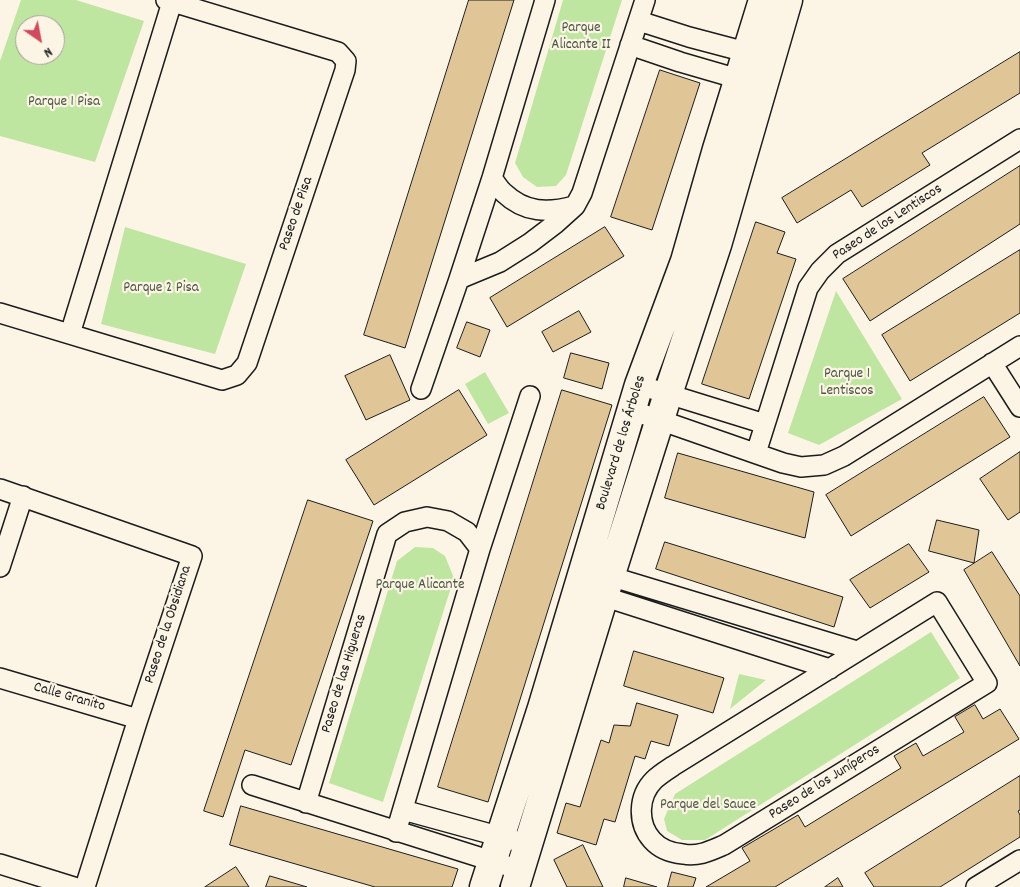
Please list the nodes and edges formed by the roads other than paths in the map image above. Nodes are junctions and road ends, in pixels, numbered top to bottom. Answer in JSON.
{"nodes":[{"id":1,"x":545,"y":0,"type":"edge"},
{"id":2,"x":645,"y":0,"type":"edge"},
{"id":3,"x":763,"y":0,"type":"edge"},
{"id":4,"x":788,"y":0,"type":"edge"},
{"id":5,"x":169,"y":1,"type":"edge"},
{"id":6,"x":638,"y":21,"type":"junction"},
{"id":7,"x":630,"y":45,"type":"junction"},
{"id":8,"x":758,"y":55,"type":"junction"},
{"id":9,"x":750,"y":82,"type":"junction"},
{"id":10,"x":1020,"y":139,"type":"edge"},
{"id":11,"x":492,"y":178,"type":"junction"},
{"id":12,"x":575,"y":206,"type":"junction"},
{"id":13,"x":459,"y":279,"type":"junction"},
{"id":14,"x":0,"y":313,"type":"edge"},
{"id":15,"x":70,"y":334,"type":"junction"},
{"id":16,"x":1020,"y":346,"type":"edge"},
{"id":17,"x":992,"y":363,"type":"junction"},
{"id":18,"x":639,"y":385,"type":"junction"},
{"id":19,"x":421,"y":388,"type":"dead end"},
{"id":20,"x":668,"y":394,"type":"junction"},
{"id":21,"x":530,"y":396,"type":"dead end"},
{"id":22,"x":1020,"y":407,"type":"edge"},
{"id":23,"x":631,"y":410,"type":"junction"},
{"id":24,"x":660,"y":420,"type":"junction"},
{"id":25,"x":765,"y":424,"type":"junction"},
{"id":26,"x":756,"y":454,"type":"junction"},
{"id":27,"x":0,"y":488,"type":"edge"},
{"id":28,"x":22,"y":496,"type":"junction"},
{"id":29,"x":480,"y":549,"type":"junction"},
{"id":30,"x":0,"y":567,"type":"edge"},
{"id":31,"x":581,"y":578,"type":"junction"},
{"id":32,"x":607,"y":586,"type":"junction"},
{"id":33,"x":857,"y":652,"type":"junction"},
{"id":34,"x":830,"y":668,"type":"junction"},
{"id":35,"x":0,"y":678,"type":"edge"},
{"id":36,"x":138,"y":719,"type":"junction"},
{"id":37,"x":252,"y":786,"type":"dead end"},
{"id":38,"x":306,"y":803,"type":"junction"},
{"id":39,"x":403,"y":810,"type":"junction"},
{"id":40,"x":396,"y":832,"type":"junction"},
{"id":41,"x":527,"y":844,"type":"junction"},
{"id":42,"x":496,"y":849,"type":"junction"},
{"id":43,"x":1020,"y":860,"type":"edge"},
{"id":44,"x":0,"y":864,"type":"edge"},
{"id":45,"x":518,"y":879,"type":"edge"},
{"id":46,"x":74,"y":887,"type":"edge"},
{"id":47,"x":85,"y":887,"type":"edge"},
{"id":48,"x":484,"y":887,"type":"edge"},
{"id":49,"x":976,"y":887,"type":"edge"}],
"edges":[{"from":1,"to":11,"type":"street"},
{"from":2,"to":6,"type":"street"},
{"from":3,"to":8,"type":"main road","name":"Boulevard de los Árboles"},
{"from":4,"to":8,"type":"main road","name":"Boulevard de los Árboles"},
{"from":5,"to":15,"type":"street","name":"Paseo de Pisa"},
{"from":5,"to":15,"type":"street","name":"Paseo de Pisa"},
{"from":6,"to":7,"type":"street"},
{"from":6,"to":8,"type":"street"},
{"from":7,"to":9,"type":"street"},
{"from":7,"to":12,"type":"street"},
{"from":8,"to":9,"type":"main road","name":"Boulevard de los Árboles"},
{"from":9,"to":18,"type":"main road","name":"Boulevard de los Árboles"},
{"from":9,"to":20,"type":"main road","name":"Boulevard de los Árboles"},
{"from":10,"to":25,"type":"street","name":"Paseo de los Lentiscos"},
{"from":11,"to":12,"type":"street"},
{"from":11,"to":13,"type":"street"},
{"from":12,"to":13,"type":"street"},
{"from":13,"to":19,"type":"street"},
{"from":14,"to":15,"type":"street","name":"Paseo de Pisa"},
{"from":16,"to":17,"type":"street"},
{"from":17,"to":22,"type":"street"},
{"from":17,"to":26,"type":"street"},
{"from":18,"to":20,"type":"street"},
{"from":18,"to":23,"type":"main road","name":"Boulevard de los Árboles"},
{"from":20,"to":24,"type":"main road","name":"Boulevard de los Árboles"},
{"from":20,"to":25,"type":"street"},
{"from":21,"to":29,"type":"street"},
{"from":23,"to":24,"type":"street"},
{"from":23,"to":31,"type":"main road","name":"Boulevard de los Árboles"},
{"from":24,"to":26,"type":"street"},
{"from":24,"to":32,"type":"main road","name":"Boulevard de los Árboles"},
{"from":25,"to":26,"type":"street","name":"Paseo de los Lentiscos"},
{"from":27,"to":28,"type":"street","name":"Paseo de la Obsidiana"},
{"from":28,"to":30,"type":"street"},
{"from":28,"to":36,"type":"street","name":"Paseo de la Obsidiana"},
{"from":29,"to":38,"type":"street","name":"Paseo de las Higueras"},
{"from":29,"to":39,"type":"street"},
{"from":31,"to":32,"type":"street"},
{"from":31,"to":42,"type":"main road","name":"Boulevard de los Árboles"},
{"from":32,"to":33,"type":"street"},
{"from":32,"to":34,"type":"street"},
{"from":32,"to":41,"type":"main road","name":"Boulevard de los Árboles"},
{"from":33,"to":34,"type":"street","name":"Paseo de los Juníperos"},
{"from":33,"to":34,"type":"street","name":"Paseo de los Juníperos"},
{"from":35,"to":36,"type":"street","name":"Calle Granito"},
{"from":36,"to":47,"type":"street","name":"Paseo de la Obsidiana"},
{"from":37,"to":38,"type":"street"},
{"from":38,"to":40,"type":"street"},
{"from":39,"to":40,"type":"street"},
{"from":39,"to":42,"type":"street"},
{"from":40,"to":42,"type":"street"},
{"from":41,"to":42,"type":"street"},
{"from":41,"to":45,"type":"main road","name":"Boulevard de los Árboles"},
{"from":42,"to":45,"type":"street"},
{"from":42,"to":48,"type":"main road","name":"Boulevard de los Árboles"},
{"from":43,"to":49,"type":"street"},
{"from":44,"to":46,"type":"street"}]}
